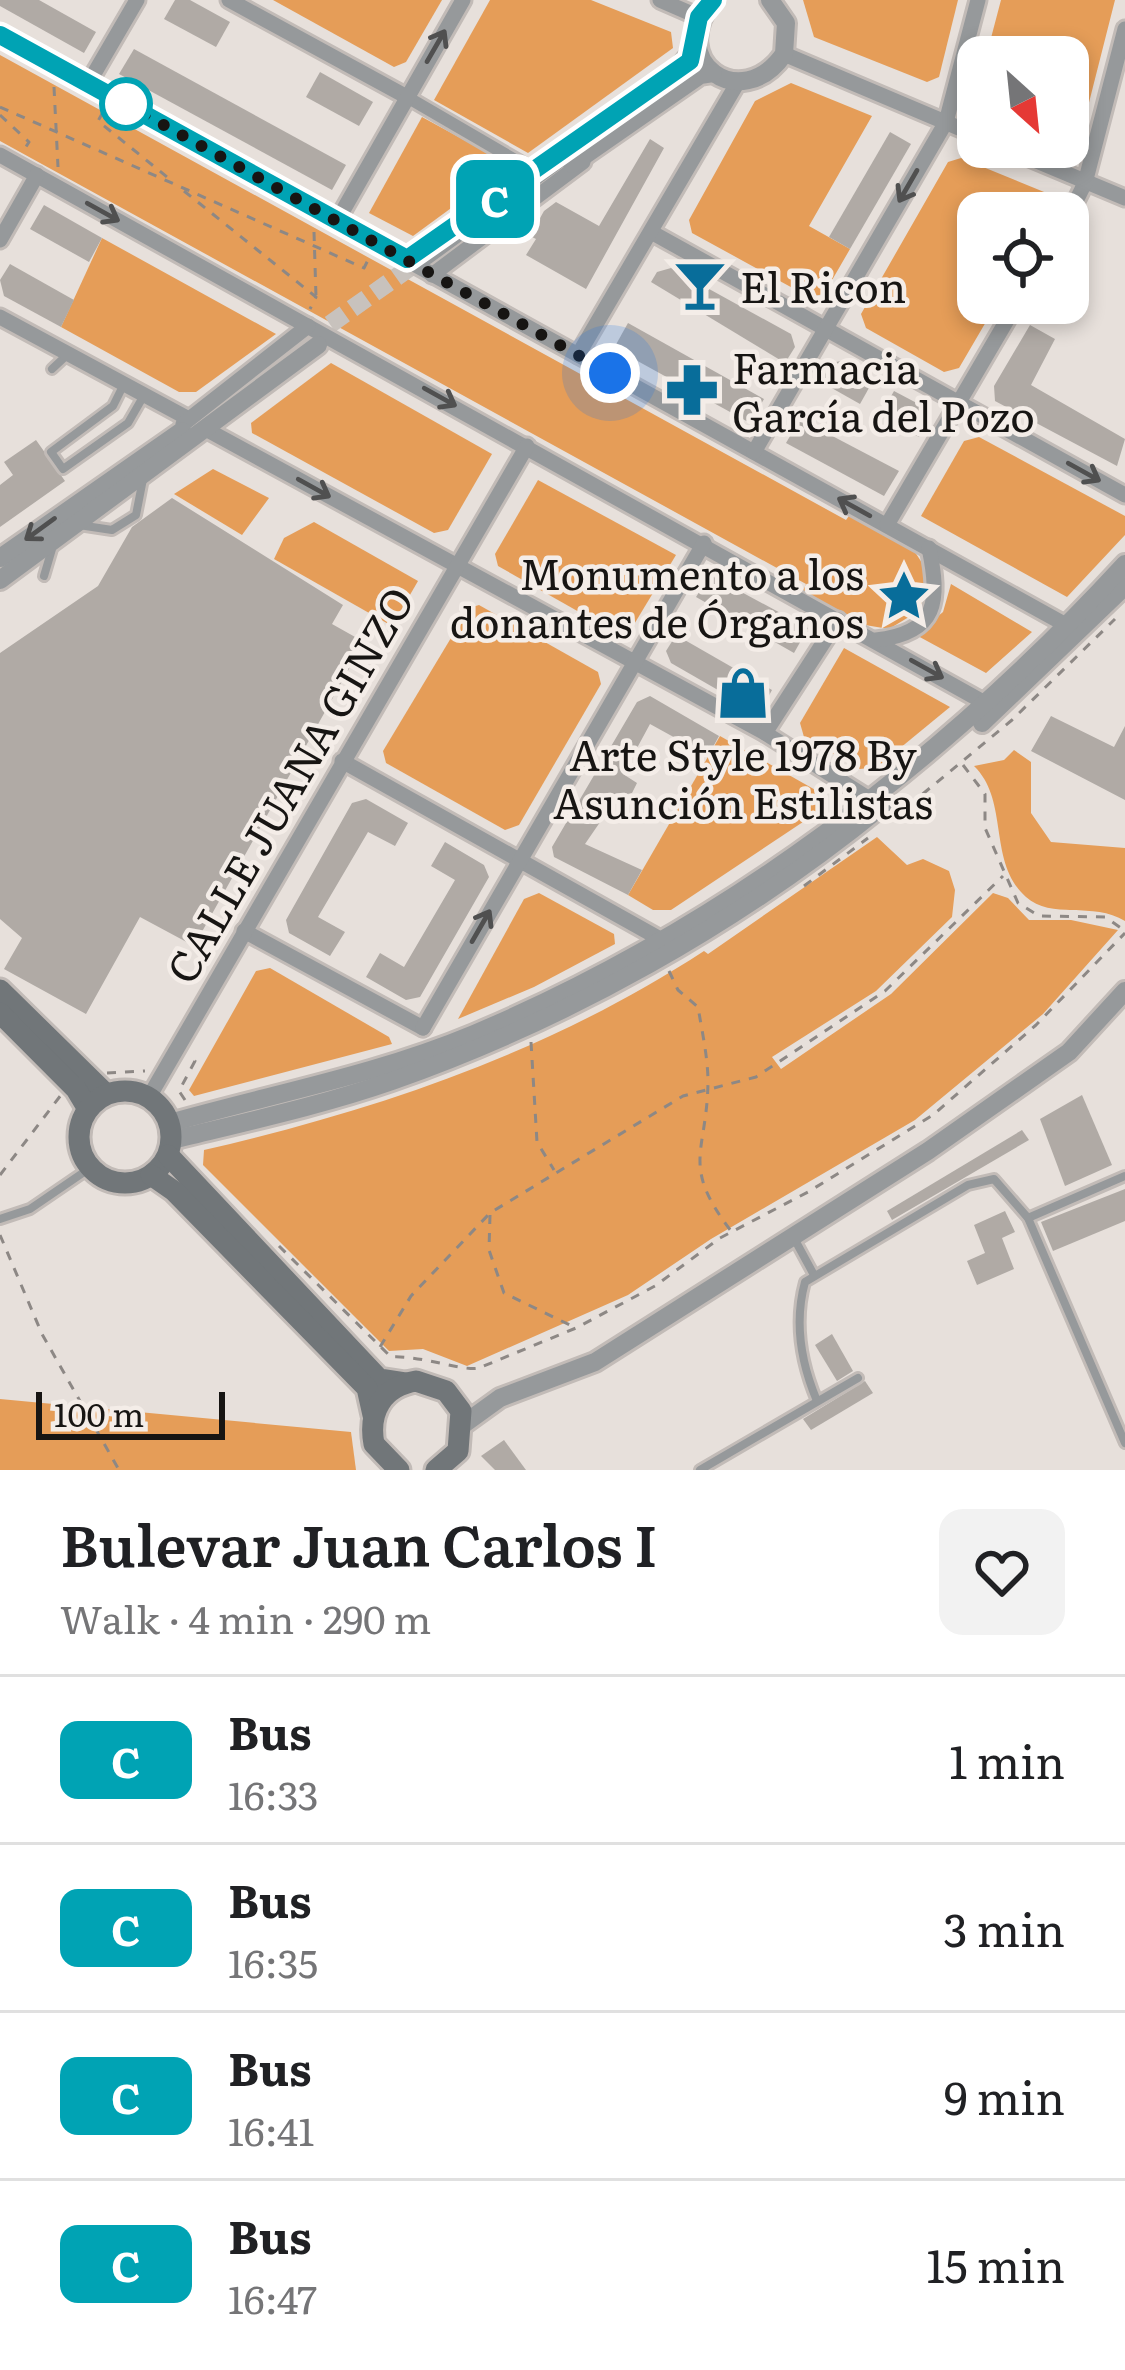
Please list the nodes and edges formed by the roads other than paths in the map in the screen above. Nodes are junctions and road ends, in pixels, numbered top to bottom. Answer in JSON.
{"nodes":[{"id":1,"x":136,"y":0,"type":"edge"},
{"id":2,"x":230,"y":0,"type":"edge"},
{"id":3,"x":463,"y":0,"type":"edge"},
{"id":4,"x":660,"y":0,"type":"edge"},
{"id":5,"x":713,"y":0,"type":"edge"},
{"id":6,"x":770,"y":0,"type":"edge"},
{"id":7,"x":978,"y":0,"type":"edge"},
{"id":8,"x":699,"y":17,"type":"junction"},
{"id":9,"x":1125,"y":29,"type":"edge"},
{"id":10,"x":0,"y":35,"type":"edge"},
{"id":11,"x":696,"y":47,"type":"junction"},
{"id":12,"x":784,"y":54,"type":"junction"},
{"id":13,"x":713,"y":73,"type":"junction"},
{"id":14,"x":739,"y":82,"type":"junction"},
{"id":15,"x":88,"y":84,"type":"junction"},
{"id":16,"x":407,"y":97,"type":"junction"},
{"id":17,"x":946,"y":122,"type":"junction"},
{"id":18,"x":617,"y":125,"type":"junction"},
{"id":19,"x":957,"y":127,"type":"edge"},
{"id":20,"x":8,"y":160,"type":"edge"},
{"id":21,"x":1051,"y":168,"type":"edge"},
{"id":22,"x":534,"y":171,"type":"junction"},
{"id":23,"x":37,"y":175,"type":"junction"},
{"id":24,"x":1085,"y":183,"type":"junction"},
{"id":25,"x":1080,"y":192,"type":"edge"},
{"id":26,"x":1125,"y":199,"type":"edge"},
{"id":27,"x":337,"y":220,"type":"junction"},
{"id":28,"x":652,"y":232,"type":"junction"},
{"id":29,"x":0,"y":240,"type":"edge"},
{"id":30,"x":425,"y":263,"type":"junction"},
{"id":31,"x":0,"y":317,"type":"edge"},
{"id":32,"x":1005,"y":324,"type":"edge"},
{"id":33,"x":826,"y":329,"type":"junction"},
{"id":34,"x":318,"y":338,"type":"junction"},
{"id":35,"x":68,"y":354,"type":"junction"},
{"id":36,"x":578,"y":355,"type":"junction"},
{"id":37,"x":52,"y":369,"type":"dead end"},
{"id":38,"x":124,"y":384,"type":"junction"},
{"id":39,"x":144,"y":395,"type":"junction"},
{"id":40,"x":960,"y":402,"type":"junction"},
{"id":41,"x":189,"y":419,"type":"junction"},
{"id":42,"x":211,"y":433,"type":"junction"},
{"id":43,"x":527,"y":446,"type":"junction"},
{"id":44,"x":754,"y":452,"type":"junction"},
{"id":45,"x":159,"y":454,"type":"junction"},
{"id":46,"x":1125,"y":495,"type":"edge"},
{"id":47,"x":887,"y":525,"type":"junction"},
{"id":48,"x":53,"y":542,"type":"junction"},
{"id":49,"x":704,"y":543,"type":"junction"},
{"id":50,"x":929,"y":548,"type":"junction"},
{"id":51,"x":0,"y":558,"type":"edge"},
{"id":52,"x":1125,"y":564,"type":"edge"},
{"id":53,"x":455,"y":566,"type":"junction"},
{"id":54,"x":44,"y":576,"type":"dead end"},
{"id":55,"x":0,"y":580,"type":"edge"},
{"id":56,"x":1125,"y":586,"type":"edge"},
{"id":57,"x":838,"y":620,"type":"junction"},
{"id":58,"x":1066,"y":626,"type":"junction"},
{"id":59,"x":876,"y":640,"type":"junction"},
{"id":60,"x":633,"y":663,"type":"junction"},
{"id":61,"x":992,"y":707,"type":"junction"},
{"id":62,"x":765,"y":733,"type":"junction"},
{"id":63,"x":342,"y":761,"type":"junction"},
{"id":64,"x":871,"y":800,"type":"junction"},
{"id":65,"x":520,"y":858,"type":"junction"},
{"id":66,"x":244,"y":931,"type":"junction"},
{"id":67,"x":662,"y":940,"type":"junction"},
{"id":68,"x":0,"y":990,"type":"edge"},
{"id":69,"x":1125,"y":991,"type":"edge"},
{"id":70,"x":0,"y":1013,"type":"edge"},
{"id":71,"x":423,"y":1028,"type":"junction"},
{"id":72,"x":423,"y":1052,"type":"junction"},
{"id":73,"x":106,"y":1094,"type":"junction"},
{"id":74,"x":149,"y":1097,"type":"junction"},
{"id":75,"x":88,"y":1109,"type":"junction"},
{"id":76,"x":170,"y":1140,"type":"junction"},
{"id":77,"x":90,"y":1168,"type":"junction"},
{"id":78,"x":151,"y":1175,"type":"junction"},
{"id":79,"x":1125,"y":1176,"type":"edge"},
{"id":80,"x":1028,"y":1218,"type":"junction"},
{"id":81,"x":0,"y":1219,"type":"edge"},
{"id":82,"x":793,"y":1237,"type":"junction"},
{"id":83,"x":814,"y":1276,"type":"junction"},
{"id":84,"x":858,"y":1378,"type":"dead end"},
{"id":85,"x":405,"y":1383,"type":"junction"},
{"id":86,"x":518,"y":1391,"type":"junction"},
{"id":87,"x":454,"y":1399,"type":"junction"},
{"id":88,"x":817,"y":1401,"type":"junction"},
{"id":89,"x":373,"y":1415,"type":"junction"},
{"id":90,"x":464,"y":1424,"type":"junction"},
{"id":91,"x":1125,"y":1443,"type":"edge"},
{"id":92,"x":462,"y":1460,"type":"edge"},
{"id":93,"x":394,"y":1469,"type":"edge"},
{"id":94,"x":439,"y":1470,"type":"edge"},
{"id":95,"x":700,"y":1470,"type":"edge"}],
"edges":[{"from":1,"to":15,"type":"street"},
{"from":2,"to":16,"type":"street"},
{"from":16,"to":3,"type":"street","one_way":true},
{"from":4,"to":8,"type":"street"},
{"from":5,"to":8,"type":"street"},
{"from":6,"to":12,"type":"street"},
{"from":7,"to":17,"type":"street"},
{"from":8,"to":11,"type":"street"},
{"from":9,"to":24,"type":"street"},
{"from":10,"to":15,"type":"street"},
{"from":11,"to":13,"type":"street"},
{"from":11,"to":18,"type":"street"},
{"from":12,"to":14,"type":"street"},
{"from":12,"to":17,"type":"street"},
{"from":13,"to":14,"type":"street"},
{"from":13,"to":18,"type":"street"},
{"from":14,"to":28,"type":"street"},
{"from":15,"to":27,"type":"street"},
{"from":16,"to":22,"type":"street"},
{"from":16,"to":27,"type":"street"},
{"from":17,"to":19,"type":"street"},
{"from":17,"to":33,"type":"street","one_way":true},
{"from":18,"to":22,"type":"street"},
{"from":18,"to":30,"type":"street"},
{"from":20,"to":23,"type":"street"},
{"from":21,"to":24,"type":"street"},
{"from":22,"to":30,"type":"street"},
{"from":23,"to":29,"type":"street"},
{"from":23,"to":34,"type":"street","one_way":true},
{"from":24,"to":25,"type":"street"},
{"from":24,"to":26,"type":"street"},
{"from":27,"to":30,"type":"street"},
{"from":28,"to":33,"type":"street"},
{"from":28,"to":36,"type":"street"},
{"from":30,"to":36,"type":"street"},
{"from":31,"to":35,"type":"street"},
{"from":32,"to":40,"type":"street"},
{"from":33,"to":40,"type":"street"},
{"from":33,"to":44,"type":"street"},
{"from":34,"to":41,"type":"street"},
{"from":34,"to":42,"type":"street"},
{"from":34,"to":43,"type":"street","one_way":true},
{"from":34,"to":45,"type":"street"},
{"from":35,"to":37,"type":"lane"},
{"from":35,"to":38,"type":"street"},
{"from":36,"to":44,"type":"street"},
{"from":38,"to":39,"type":"street"},
{"from":38,"to":39,"type":"lane"},
{"from":39,"to":41,"type":"street"},
{"from":40,"to":46,"type":"street","one_way":true},
{"from":40,"to":47,"type":"street"},
{"from":41,"to":45,"type":"street"},
{"from":42,"to":45,"type":"street"},
{"from":42,"to":53,"type":"street","one_way":true},
{"from":43,"to":49,"type":"street"},
{"from":43,"to":53,"type":"street","name":"CALLE JUANA GINZO"},
{"from":47,"to":44,"type":"street","one_way":true},
{"from":45,"to":48,"type":"street"},
{"from":45,"to":51,"type":"street","one_way":true},
{"from":47,"to":50,"type":"street"},
{"from":48,"to":54,"type":"lane"},
{"from":48,"to":55,"type":"street"},
{"from":49,"to":57,"type":"street"},
{"from":49,"to":60,"type":"street"},
{"from":50,"to":58,"type":"street"},
{"from":50,"to":59,"type":"street"},
{"from":52,"to":58,"type":"street"},
{"from":53,"to":60,"type":"street"},
{"from":53,"to":63,"type":"street","name":"CALLE JUANA GINZO"},
{"from":56,"to":61,"type":"street"},
{"from":57,"to":59,"type":"street"},
{"from":57,"to":62,"type":"street"},
{"from":58,"to":61,"type":"street"},
{"from":59,"to":61,"type":"street","one_way":true},
{"from":60,"to":62,"type":"street"},
{"from":60,"to":65,"type":"street"},
{"from":61,"to":64,"type":"street"},
{"from":61,"to":76,"type":"street"},
{"from":62,"to":64,"type":"street"},
{"from":63,"to":65,"type":"street"},
{"from":63,"to":66,"type":"street","name":"CALLE JUANA GINZO"},
{"from":64,"to":67,"type":"street"},
{"from":65,"to":67,"type":"street"},
{"from":71,"to":65,"type":"street","one_way":true},
{"from":66,"to":71,"type":"street"},
{"from":66,"to":74,"type":"street","name":"CALLE JUANA GINZO"},
{"from":67,"to":72,"type":"street"},
{"from":68,"to":73,"type":"main road"},
{"from":69,"to":82,"type":"street"},
{"from":70,"to":75,"type":"main road"},
{"from":71,"to":72,"type":"street"},
{"from":72,"to":76,"type":"street"},
{"from":73,"to":74,"type":"main road"},
{"from":73,"to":75,"type":"main road"},
{"from":74,"to":76,"type":"main road"},
{"from":75,"to":77,"type":"main road"},
{"from":76,"to":78,"type":"main road"},
{"from":76,"to":85,"type":"main road"},
{"from":77,"to":78,"type":"main road"},
{"from":77,"to":81,"type":"lane"},
{"from":78,"to":89,"type":"main road"},
{"from":79,"to":80,"type":"lane"},
{"from":80,"to":83,"type":"lane"},
{"from":80,"to":91,"type":"lane"},
{"from":82,"to":83,"type":"lane"},
{"from":82,"to":86,"type":"street"},
{"from":83,"to":88,"type":"lane"},
{"from":84,"to":88,"type":"lane"},
{"from":85,"to":87,"type":"main road"},
{"from":85,"to":89,"type":"main road"},
{"from":86,"to":87,"type":"street"},
{"from":86,"to":90,"type":"street"},
{"from":87,"to":90,"type":"main road"},
{"from":88,"to":95,"type":"lane"},
{"from":89,"to":93,"type":"main road"},
{"from":90,"to":92,"type":"main road"},
{"from":92,"to":94,"type":"main road"}]}
